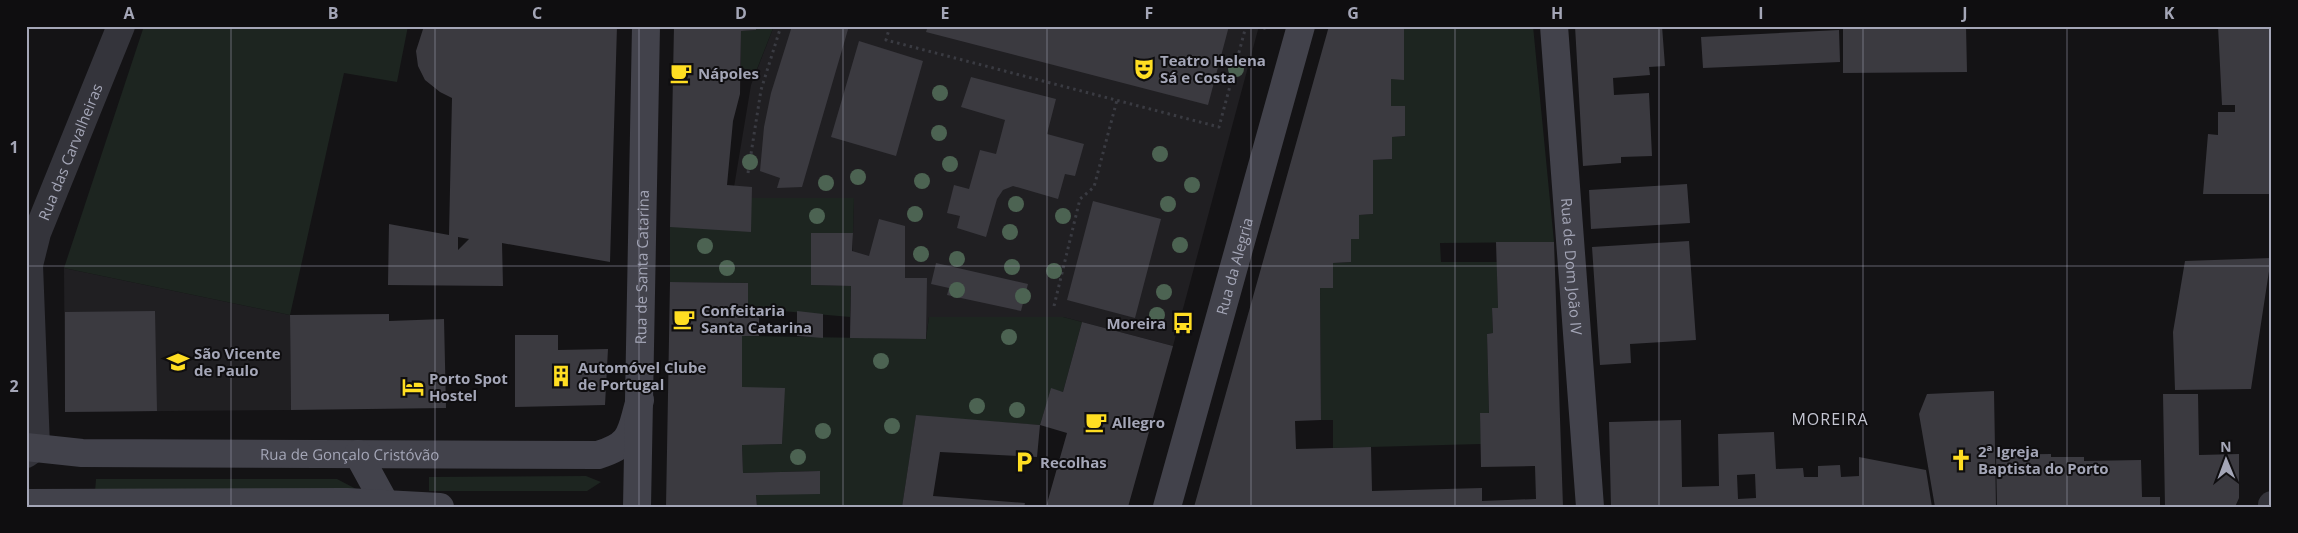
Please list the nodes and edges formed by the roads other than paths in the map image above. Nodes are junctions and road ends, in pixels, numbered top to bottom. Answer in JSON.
{"nodes":[{"id":1,"x":121,"y":26,"type":"edge"},
{"id":2,"x":646,"y":26,"type":"edge"},
{"id":3,"x":1301,"y":26,"type":"edge"},
{"id":4,"x":1554,"y":26,"type":"edge"},
{"id":5,"x":640,"y":400,"type":"junction"},
{"id":6,"x":29,"y":449,"type":"edge"},
{"id":7,"x":358,"y":454,"type":"junction"},
{"id":8,"x":26,"y":503,"type":"edge"},
{"id":9,"x":387,"y":506,"type":"edge"},
{"id":10,"x":440,"y":507,"type":"edge"},
{"id":11,"x":637,"y":507,"type":"edge"},
{"id":12,"x":1167,"y":507,"type":"edge"},
{"id":13,"x":1590,"y":507,"type":"edge"}],
"edges":[{"from":1,"to":6,"type":"street","name":"Rua das Carvalheiras"},
{"from":2,"to":5,"type":"main road","name":"Rua de Santa Catarina"},
{"from":3,"to":12,"type":"main road","name":"Rua da Alegria"},
{"from":4,"to":13,"type":"main road","name":"Rua de Dom João IV"},
{"from":5,"to":7,"type":"main road","name":"Rua de Gonçalo Cristóvão"},
{"from":5,"to":11,"type":"main road","name":"Rua de Santa Catarina"},
{"from":6,"to":7,"type":"main road","name":"Rua de Gonçalo Cristóvão"},
{"from":7,"to":9,"type":"main road"},
{"from":8,"to":9,"type":"main road"},
{"from":9,"to":10,"type":"main road"}]}
